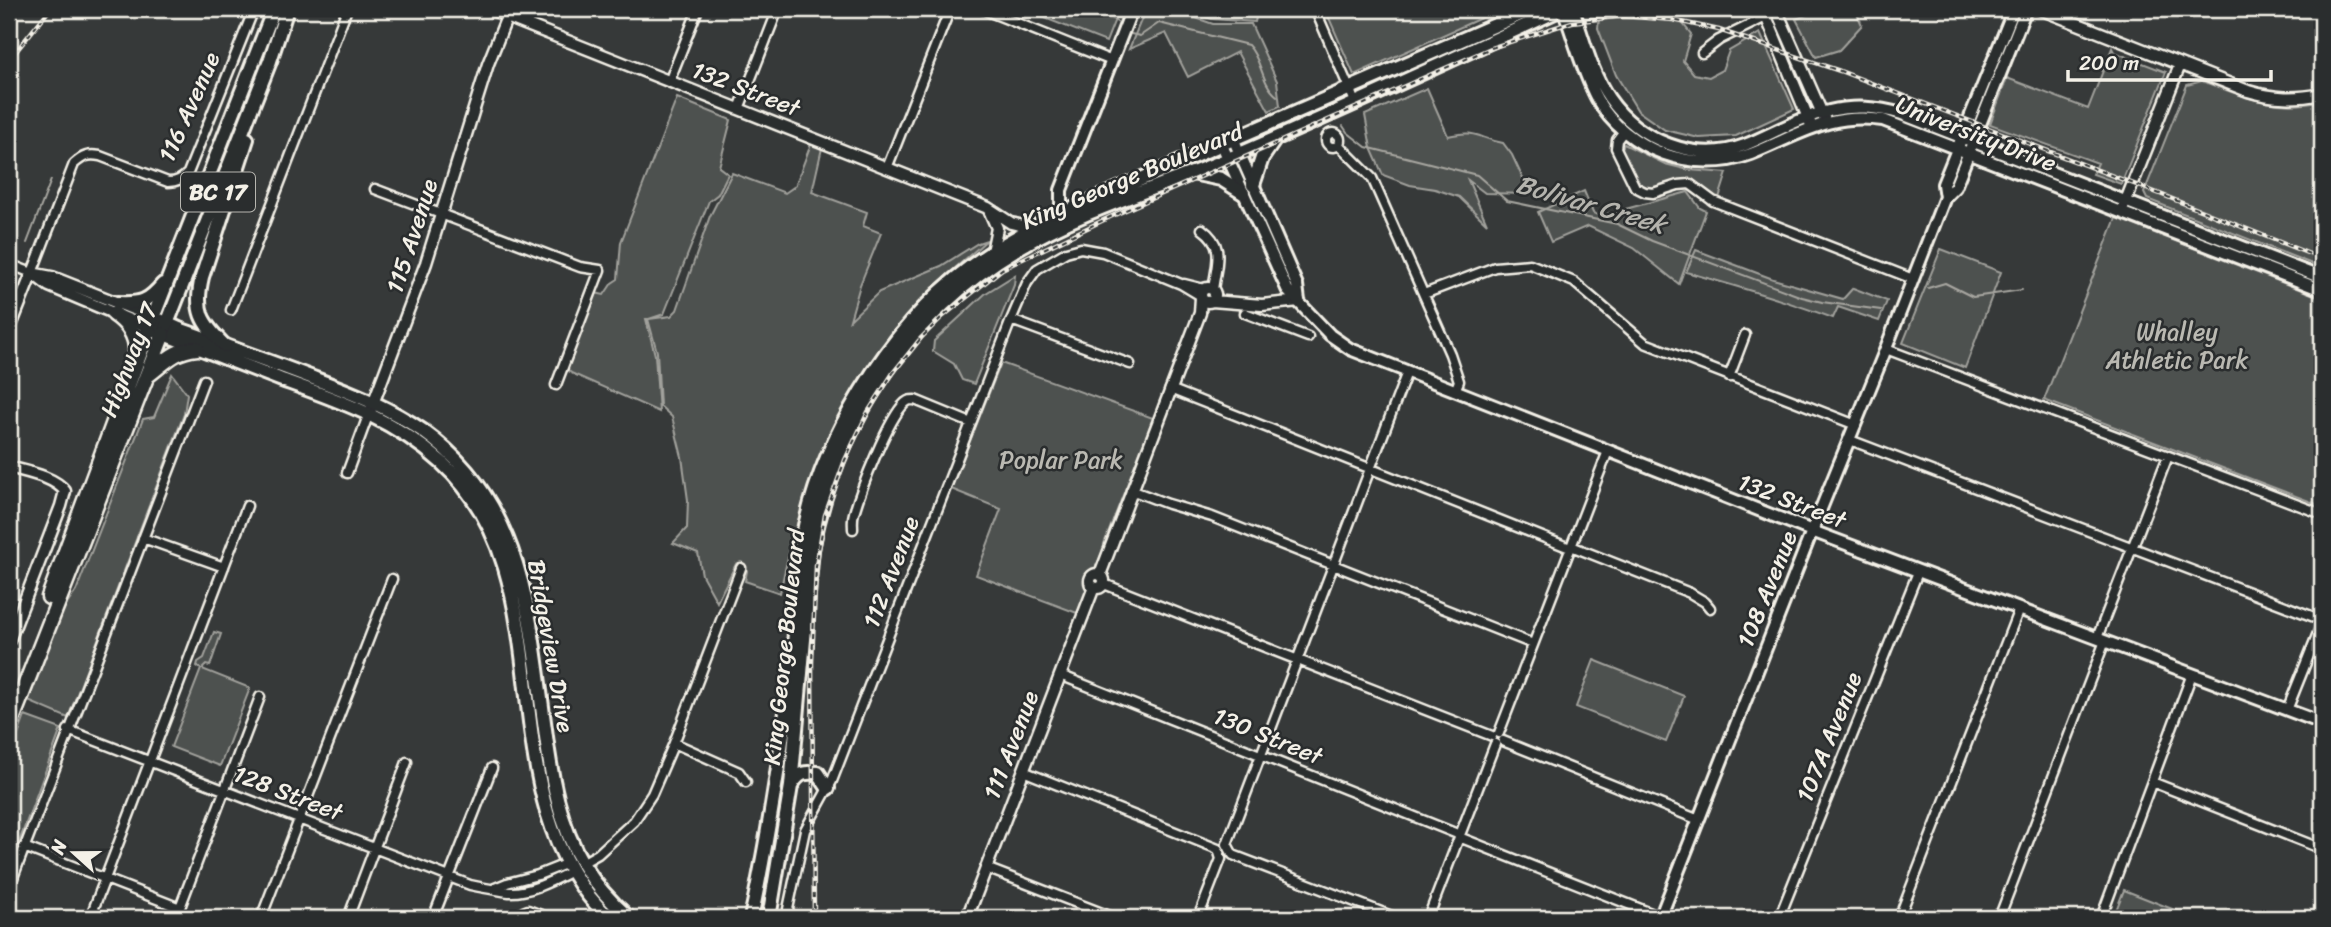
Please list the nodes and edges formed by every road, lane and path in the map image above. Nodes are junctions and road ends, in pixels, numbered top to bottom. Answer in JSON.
{"nodes":[{"id":1,"x":254,"y":9,"type":"edge"},
{"id":2,"x":274,"y":9,"type":"edge"},
{"id":3,"x":287,"y":9,"type":"edge"},
{"id":4,"x":347,"y":9,"type":"edge"},
{"id":5,"x":488,"y":9,"type":"edge"},
{"id":6,"x":698,"y":9,"type":"edge"},
{"id":7,"x":778,"y":9,"type":"edge"},
{"id":8,"x":950,"y":9,"type":"edge"},
{"id":9,"x":982,"y":9,"type":"edge"},
{"id":10,"x":1132,"y":9,"type":"edge"},
{"id":11,"x":1315,"y":9,"type":"edge"},
{"id":12,"x":1532,"y":9,"type":"edge"},
{"id":13,"x":1562,"y":9,"type":"edge"},
{"id":14,"x":1573,"y":9,"type":"edge"},
{"id":15,"x":2014,"y":9,"type":"edge"},
{"id":16,"x":2026,"y":9,"type":"edge"},
{"id":17,"x":2040,"y":9,"type":"edge"},
{"id":18,"x":1780,"y":10,"type":"edge"},
{"id":19,"x":508,"y":13,"type":"edge"},
{"id":20,"x":1765,"y":13,"type":"edge"},
{"id":21,"x":1702,"y":53,"type":"dead end"},
{"id":22,"x":270,"y":61,"type":"junction"},
{"id":23,"x":1112,"y":61,"type":"junction"},
{"id":24,"x":2180,"y":65,"type":"junction"},
{"id":25,"x":669,"y":82,"type":"junction"},
{"id":26,"x":1350,"y":87,"type":"junction"},
{"id":27,"x":2322,"y":94,"type":"edge"},
{"id":28,"x":1355,"y":102,"type":"junction"},
{"id":29,"x":739,"y":109,"type":"junction"},
{"id":30,"x":1823,"y":117,"type":"junction"},
{"id":31,"x":1810,"y":122,"type":"junction"},
{"id":32,"x":1624,"y":131,"type":"junction"},
{"id":33,"x":1277,"y":136,"type":"junction"},
{"id":34,"x":1227,"y":141,"type":"junction"},
{"id":35,"x":1339,"y":145,"type":"dead end"},
{"id":36,"x":1965,"y":145,"type":"junction"},
{"id":37,"x":1234,"y":156,"type":"junction"},
{"id":38,"x":887,"y":168,"type":"junction"},
{"id":39,"x":1190,"y":172,"type":"junction"},
{"id":40,"x":375,"y":188,"type":"dead end"},
{"id":41,"x":1248,"y":189,"type":"junction"},
{"id":42,"x":2124,"y":207,"type":"junction"},
{"id":43,"x":988,"y":208,"type":"junction"},
{"id":44,"x":443,"y":215,"type":"junction"},
{"id":45,"x":1060,"y":221,"type":"junction"},
{"id":46,"x":1032,"y":228,"type":"junction"},
{"id":47,"x":1202,"y":229,"type":"dead end"},
{"id":48,"x":992,"y":252,"type":"junction"},
{"id":49,"x":9,"y":264,"type":"edge"},
{"id":50,"x":32,"y":273,"type":"junction"},
{"id":51,"x":2322,"y":278,"type":"edge"},
{"id":52,"x":168,"y":279,"type":"junction"},
{"id":53,"x":1913,"y":279,"type":"junction"},
{"id":54,"x":2322,"y":290,"type":"edge"},
{"id":55,"x":1207,"y":294,"type":"junction"},
{"id":56,"x":1424,"y":294,"type":"junction"},
{"id":57,"x":1299,"y":301,"type":"junction"},
{"id":58,"x":1262,"y":305,"type":"junction"},
{"id":59,"x":116,"y":309,"type":"junction"},
{"id":60,"x":231,"y":310,"type":"dead end"},
{"id":61,"x":1245,"y":313,"type":"dead end"},
{"id":62,"x":1262,"y":319,"type":"junction"},
{"id":63,"x":1011,"y":320,"type":"junction"},
{"id":64,"x":157,"y":327,"type":"junction"},
{"id":65,"x":9,"y":331,"type":"edge"},
{"id":66,"x":1745,"y":335,"type":"dead end"},
{"id":67,"x":1308,"y":337,"type":"dead end"},
{"id":68,"x":225,"y":346,"type":"junction"},
{"id":69,"x":197,"y":348,"type":"junction"},
{"id":70,"x":1886,"y":349,"type":"junction"},
{"id":71,"x":1130,"y":364,"type":"dead end"},
{"id":72,"x":135,"y":365,"type":"junction"},
{"id":73,"x":1407,"y":372,"type":"junction"},
{"id":74,"x":147,"y":376,"type":"junction"},
{"id":75,"x":1729,"y":377,"type":"junction"},
{"id":76,"x":204,"y":380,"type":"dead end"},
{"id":77,"x":556,"y":385,"type":"dead end"},
{"id":78,"x":1170,"y":389,"type":"junction"},
{"id":79,"x":1455,"y":391,"type":"junction"},
{"id":80,"x":371,"y":407,"type":"junction"},
{"id":81,"x":971,"y":423,"type":"junction"},
{"id":82,"x":1856,"y":425,"type":"junction"},
{"id":83,"x":1850,"y":440,"type":"junction"},
{"id":84,"x":1608,"y":452,"type":"junction"},
{"id":85,"x":2168,"y":456,"type":"junction"},
{"id":86,"x":9,"y":467,"type":"edge"},
{"id":87,"x":1370,"y":469,"type":"junction"},
{"id":88,"x":346,"y":473,"type":"dead end"},
{"id":89,"x":1131,"y":490,"type":"junction"},
{"id":90,"x":247,"y":506,"type":"dead end"},
{"id":91,"x":93,"y":513,"type":"junction"},
{"id":92,"x":2322,"y":514,"type":"edge"},
{"id":93,"x":853,"y":529,"type":"dead end"},
{"id":94,"x":1812,"y":531,"type":"junction"},
{"id":95,"x":143,"y":538,"type":"junction"},
{"id":96,"x":1570,"y":547,"type":"junction"},
{"id":97,"x":2132,"y":548,"type":"junction"},
{"id":98,"x":1333,"y":565,"type":"junction"},
{"id":99,"x":224,"y":567,"type":"junction"},
{"id":100,"x":741,"y":568,"type":"dead end"},
{"id":101,"x":1918,"y":572,"type":"junction"},
{"id":102,"x":392,"y":579,"type":"dead end"},
{"id":103,"x":1099,"y":582,"type":"junction"},
{"id":104,"x":1710,"y":608,"type":"dead end"},
{"id":105,"x":2019,"y":609,"type":"junction"},
{"id":106,"x":2322,"y":622,"type":"edge"},
{"id":107,"x":2101,"y":640,"type":"junction"},
{"id":108,"x":9,"y":641,"type":"edge"},
{"id":109,"x":1533,"y":644,"type":"junction"},
{"id":110,"x":1296,"y":660,"type":"junction"},
{"id":111,"x":2192,"y":674,"type":"junction"},
{"id":112,"x":1060,"y":675,"type":"junction"},
{"id":113,"x":260,"y":697,"type":"dead end"},
{"id":114,"x":9,"y":703,"type":"edge"},
{"id":115,"x":2287,"y":710,"type":"junction"},
{"id":116,"x":2322,"y":723,"type":"edge"},
{"id":117,"x":9,"y":727,"type":"edge"},
{"id":118,"x":68,"y":730,"type":"junction"},
{"id":119,"x":1497,"y":739,"type":"junction"},
{"id":120,"x":674,"y":743,"type":"junction"},
{"id":121,"x":1259,"y":755,"type":"junction"},
{"id":122,"x":148,"y":762,"type":"junction"},
{"id":123,"x":407,"y":762,"type":"dead end"},
{"id":124,"x":492,"y":768,"type":"dead end"},
{"id":125,"x":1023,"y":771,"type":"junction"},
{"id":126,"x":746,"y":782,"type":"dead end"},
{"id":127,"x":2152,"y":782,"type":"junction"},
{"id":128,"x":791,"y":786,"type":"junction"},
{"id":129,"x":828,"y":788,"type":"junction"},
{"id":130,"x":224,"y":791,"type":"junction"},
{"id":131,"x":1699,"y":820,"type":"junction"},
{"id":132,"x":299,"y":821,"type":"junction"},
{"id":133,"x":1459,"y":836,"type":"junction"},
{"id":134,"x":24,"y":847,"type":"junction"},
{"id":135,"x":374,"y":849,"type":"junction"},
{"id":136,"x":2322,"y":849,"type":"edge"},
{"id":137,"x":574,"y":865,"type":"junction"},
{"id":138,"x":986,"y":868,"type":"junction"},
{"id":139,"x":449,"y":878,"type":"junction"},
{"id":140,"x":105,"y":879,"type":"junction"},
{"id":141,"x":9,"y":888,"type":"edge"},
{"id":142,"x":180,"y":908,"type":"junction"},
{"id":143,"x":794,"y":917,"type":"edge"},
{"id":144,"x":1660,"y":917,"type":"edge"},
{"id":145,"x":90,"y":918,"type":"edge"},
{"id":146,"x":176,"y":918,"type":"edge"},
{"id":147,"x":261,"y":918,"type":"edge"},
{"id":148,"x":348,"y":918,"type":"edge"},
{"id":149,"x":433,"y":918,"type":"edge"},
{"id":150,"x":520,"y":918,"type":"edge"},
{"id":151,"x":549,"y":918,"type":"edge"},
{"id":152,"x":609,"y":918,"type":"edge"},
{"id":153,"x":629,"y":918,"type":"edge"},
{"id":154,"x":751,"y":918,"type":"edge"},
{"id":155,"x":769,"y":918,"type":"edge"},
{"id":156,"x":967,"y":918,"type":"edge"},
{"id":157,"x":1115,"y":918,"type":"edge"},
{"id":158,"x":1198,"y":918,"type":"edge"},
{"id":159,"x":1396,"y":918,"type":"edge"},
{"id":160,"x":1428,"y":918,"type":"edge"},
{"id":161,"x":1779,"y":918,"type":"edge"},
{"id":162,"x":1899,"y":918,"type":"edge"},
{"id":163,"x":1999,"y":918,"type":"edge"},
{"id":164,"x":2101,"y":918,"type":"edge"}],
"edges":[{"from":1,"to":50,"type":"street","name":"116 Avenue"},
{"from":2,"to":52,"type":"main road","name":"Highway 17","number":"BC 17"},
{"from":3,"to":22,"type":"main road","name":"Highway 17","number":"BC 17"},
{"from":4,"to":60,"type":"street"},
{"from":5,"to":19,"type":"street","name":"132 Street"},
{"from":6,"to":25,"type":"street"},
{"from":7,"to":29,"type":"street"},
{"from":8,"to":38,"type":"street"},
{"from":9,"to":23,"type":"street"},
{"from":10,"to":23,"type":"main road"},
{"from":11,"to":26,"type":"street"},
{"from":12,"to":26,"type":"main road","name":"King George Boulevard"},
{"from":13,"to":28,"type":"main road","name":"King George Boulevard"},
{"from":13,"to":32,"type":"main road","name":"University Drive"},
{"from":14,"to":31,"type":"main road","name":"University Drive"},
{"from":15,"to":36,"type":"main road","name":"108 Avenue"},
{"from":16,"to":36,"type":"main road","name":"108 Avenue"},
{"from":17,"to":24,"type":"street"},
{"from":18,"to":20,"type":"street"},
{"from":18,"to":30,"type":"street"},
{"from":19,"to":25,"type":"street","name":"132 Street"},
{"from":19,"to":44,"type":"street","name":"115 Avenue"},
{"from":20,"to":21,"type":"street"},
{"from":20,"to":31,"type":"street"},
{"from":22,"to":64,"type":"main road","name":"Highway 17","number":"BC 17"},
{"from":22,"to":68,"type":"main road"},
{"from":23,"to":45,"type":"main road"},
{"from":24,"to":27,"type":"street"},
{"from":24,"to":42,"type":"street"},
{"from":25,"to":29,"type":"street","name":"132 Street"},
{"from":26,"to":28,"type":"street"},
{"from":26,"to":34,"type":"main road","name":"King George Boulevard"},
{"from":28,"to":33,"type":"main road","name":"King George Boulevard"},
{"from":29,"to":38,"type":"street","name":"132 Street"},
{"from":30,"to":31,"type":"main road","name":"University Drive"},
{"from":30,"to":36,"type":"main road","name":"University Drive"},
{"from":31,"to":32,"type":"main road","name":"University Drive"},
{"from":32,"to":53,"type":"street"},
{"from":33,"to":37,"type":"main road","name":"King George Boulevard"},
{"from":33,"to":41,"type":"main road"},
{"from":34,"to":37,"type":"main road","name":"132 Street"},
{"from":34,"to":45,"type":"main road","name":"King George Boulevard"},
{"from":35,"to":56,"type":"street"},
{"from":36,"to":42,"type":"main road","name":"University Drive"},
{"from":36,"to":53,"type":"main road","name":"108 Avenue"},
{"from":37,"to":39,"type":"main road","name":"King George Boulevard"},
{"from":37,"to":41,"type":"main road","name":"132 Street"},
{"from":38,"to":43,"type":"street","name":"132 Street"},
{"from":39,"to":41,"type":"main road"},
{"from":39,"to":45,"type":"main road","name":"King George Boulevard"},
{"from":40,"to":44,"type":"street"},
{"from":41,"to":57,"type":"main road","name":"132 Street"},
{"from":42,"to":51,"type":"main road","name":"University Drive"},
{"from":42,"to":54,"type":"main road","name":"University Drive"},
{"from":43,"to":46,"type":"street","name":"132 Street"},
{"from":43,"to":48,"type":"street"},
{"from":44,"to":77,"type":"street"},
{"from":44,"to":80,"type":"street","name":"115 Avenue"},
{"from":45,"to":46,"type":"main road","name":"King George Boulevard"},
{"from":45,"to":128,"type":"main road","name":"King George Boulevard"},
{"from":46,"to":48,"type":"main road","name":"King George Boulevard"},
{"from":47,"to":55,"type":"street","name":"111 Avenue"},
{"from":48,"to":154,"type":"main road","name":"King George Boulevard"},
{"from":49,"to":50,"type":"street"},
{"from":50,"to":59,"type":"street"},
{"from":50,"to":65,"type":"street"},
{"from":52,"to":59,"type":"main road"},
{"from":52,"to":64,"type":"main road","name":"Highway 17","number":"BC 17"},
{"from":53,"to":70,"type":"main road","name":"108 Avenue"},
{"from":55,"to":58,"type":"street"},
{"from":55,"to":63,"type":"street","name":"112 Avenue"},
{"from":55,"to":78,"type":"street","name":"111 Avenue"},
{"from":56,"to":75,"type":"street"},
{"from":56,"to":79,"type":"street"},
{"from":57,"to":58,"type":"street"},
{"from":57,"to":73,"type":"main road","name":"132 Street"},
{"from":58,"to":62,"type":"street"},
{"from":59,"to":64,"type":"street"},
{"from":59,"to":72,"type":"highway"},
{"from":61,"to":62,"type":"street"},
{"from":62,"to":67,"type":"street"},
{"from":63,"to":71,"type":"street"},
{"from":63,"to":81,"type":"street","name":"112 Avenue"},
{"from":64,"to":68,"type":"main road","name":"Bridgeview Drive"},
{"from":64,"to":69,"type":"main road","name":"Bridgeview Drive"},
{"from":64,"to":72,"type":"highway","name":"Highway 17","number":"BC 17"},
{"from":64,"to":74,"type":"highway","name":"Highway 17","number":"BC 17"},
{"from":64,"to":91,"type":"highway"},
{"from":66,"to":75,"type":"street"},
{"from":68,"to":80,"type":"main road","name":"Bridgeview Drive"},
{"from":69,"to":74,"type":"highway"},
{"from":69,"to":80,"type":"main road","name":"Bridgeview Drive"},
{"from":70,"to":82,"type":"main road","name":"108 Avenue"},
{"from":70,"to":85,"type":"street"},
{"from":72,"to":114,"type":"highway","name":"Highway 17","number":"BC 17"},
{"from":73,"to":79,"type":"main road","name":"132 Street"},
{"from":73,"to":87,"type":"street"},
{"from":74,"to":91,"type":"highway","name":"Highway 17","number":"BC 17"},
{"from":75,"to":82,"type":"street"},
{"from":76,"to":95,"type":"street"},
{"from":78,"to":87,"type":"street"},
{"from":78,"to":89,"type":"street","name":"111 Avenue"},
{"from":79,"to":84,"type":"main road","name":"132 Street"},
{"from":80,"to":88,"type":"street","name":"115 Avenue"},
{"from":80,"to":137,"type":"main road","name":"Bridgeview Drive"},
{"from":81,"to":93,"type":"street"},
{"from":81,"to":129,"type":"street","name":"112 Avenue"},
{"from":82,"to":83,"type":"main road","name":"108 Avenue"},
{"from":83,"to":94,"type":"main road","name":"108 Avenue"},
{"from":83,"to":97,"type":"street"},
{"from":84,"to":94,"type":"main road","name":"132 Street"},
{"from":84,"to":96,"type":"street"},
{"from":85,"to":92,"type":"street"},
{"from":85,"to":97,"type":"street"},
{"from":86,"to":108,"type":"street"},
{"from":87,"to":96,"type":"street"},
{"from":87,"to":98,"type":"street"},
{"from":89,"to":98,"type":"street"},
{"from":89,"to":103,"type":"street","name":"111 Avenue"},
{"from":90,"to":99,"type":"street"},
{"from":91,"to":117,"type":"highway","name":"Highway 17","number":"BC 17"},
{"from":94,"to":101,"type":"main road","name":"132 Street"},
{"from":94,"to":131,"type":"main road","name":"108 Avenue"},
{"from":95,"to":99,"type":"street"},
{"from":95,"to":118,"type":"street"},
{"from":96,"to":104,"type":"street"},
{"from":96,"to":109,"type":"street"},
{"from":97,"to":106,"type":"street"},
{"from":97,"to":107,"type":"street"},
{"from":98,"to":109,"type":"street"},
{"from":98,"to":110,"type":"street"},
{"from":99,"to":122,"type":"street"},
{"from":100,"to":120,"type":"street","name":"128 Street"},
{"from":101,"to":105,"type":"main road","name":"132 Street"},
{"from":101,"to":161,"type":"street","name":"107A Avenue"},
{"from":102,"to":132,"type":"street"},
{"from":103,"to":110,"type":"street"},
{"from":103,"to":112,"type":"street","name":"111 Avenue"},
{"from":105,"to":107,"type":"main road","name":"132 Street"},
{"from":105,"to":162,"type":"street"},
{"from":106,"to":115,"type":"street"},
{"from":107,"to":111,"type":"main road","name":"132 Street"},
{"from":107,"to":163,"type":"street"},
{"from":109,"to":119,"type":"street"},
{"from":110,"to":119,"type":"street"},
{"from":110,"to":121,"type":"street"},
{"from":111,"to":115,"type":"main road","name":"132 Street"},
{"from":111,"to":127,"type":"street"},
{"from":112,"to":121,"type":"street","name":"130 Street"},
{"from":112,"to":125,"type":"street","name":"111 Avenue"},
{"from":113,"to":130,"type":"street"},
{"from":115,"to":116,"type":"main road","name":"132 Street"},
{"from":118,"to":122,"type":"street","name":"128 Street"},
{"from":118,"to":134,"type":"street"},
{"from":119,"to":131,"type":"street"},
{"from":119,"to":133,"type":"street"},
{"from":120,"to":126,"type":"street"},
{"from":120,"to":137,"type":"street","name":"128 Street"},
{"from":121,"to":133,"type":"street","name":"130 Street"},
{"from":121,"to":159,"type":"street"},
{"from":122,"to":130,"type":"street","name":"128 Street"},
{"from":122,"to":140,"type":"street"},
{"from":123,"to":135,"type":"street"},
{"from":124,"to":139,"type":"street"},
{"from":125,"to":138,"type":"street","name":"111 Avenue"},
{"from":125,"to":158,"type":"street"},
{"from":127,"to":136,"type":"street"},
{"from":127,"to":164,"type":"street"},
{"from":128,"to":129,"type":"main road"},
{"from":128,"to":155,"type":"main road","name":"King George Boulevard"},
{"from":129,"to":143,"type":"street","name":"112 Avenue"},
{"from":130,"to":132,"type":"street","name":"128 Street"},
{"from":130,"to":142,"type":"street"},
{"from":131,"to":144,"type":"main road","name":"108 Avenue"},
{"from":132,"to":135,"type":"street","name":"128 Street"},
{"from":132,"to":147,"type":"street"},
{"from":133,"to":144,"type":"street","name":"130 Street"},
{"from":133,"to":160,"type":"street"},
{"from":134,"to":140,"type":"street"},
{"from":134,"to":141,"type":"street"},
{"from":135,"to":139,"type":"street","name":"128 Street"},
{"from":135,"to":148,"type":"street"},
{"from":137,"to":139,"type":"street","name":"128 Street"},
{"from":137,"to":152,"type":"main road","name":"Bridgeview Drive"},
{"from":137,"to":153,"type":"main road","name":"Bridgeview Drive"},
{"from":138,"to":156,"type":"street","name":"111 Avenue"},
{"from":138,"to":157,"type":"street"},
{"from":139,"to":149,"type":"street"},
{"from":140,"to":142,"type":"street"},
{"from":140,"to":145,"type":"street"},
{"from":142,"to":146,"type":"street"},
{"from":150,"to":151,"type":"street"}]}
